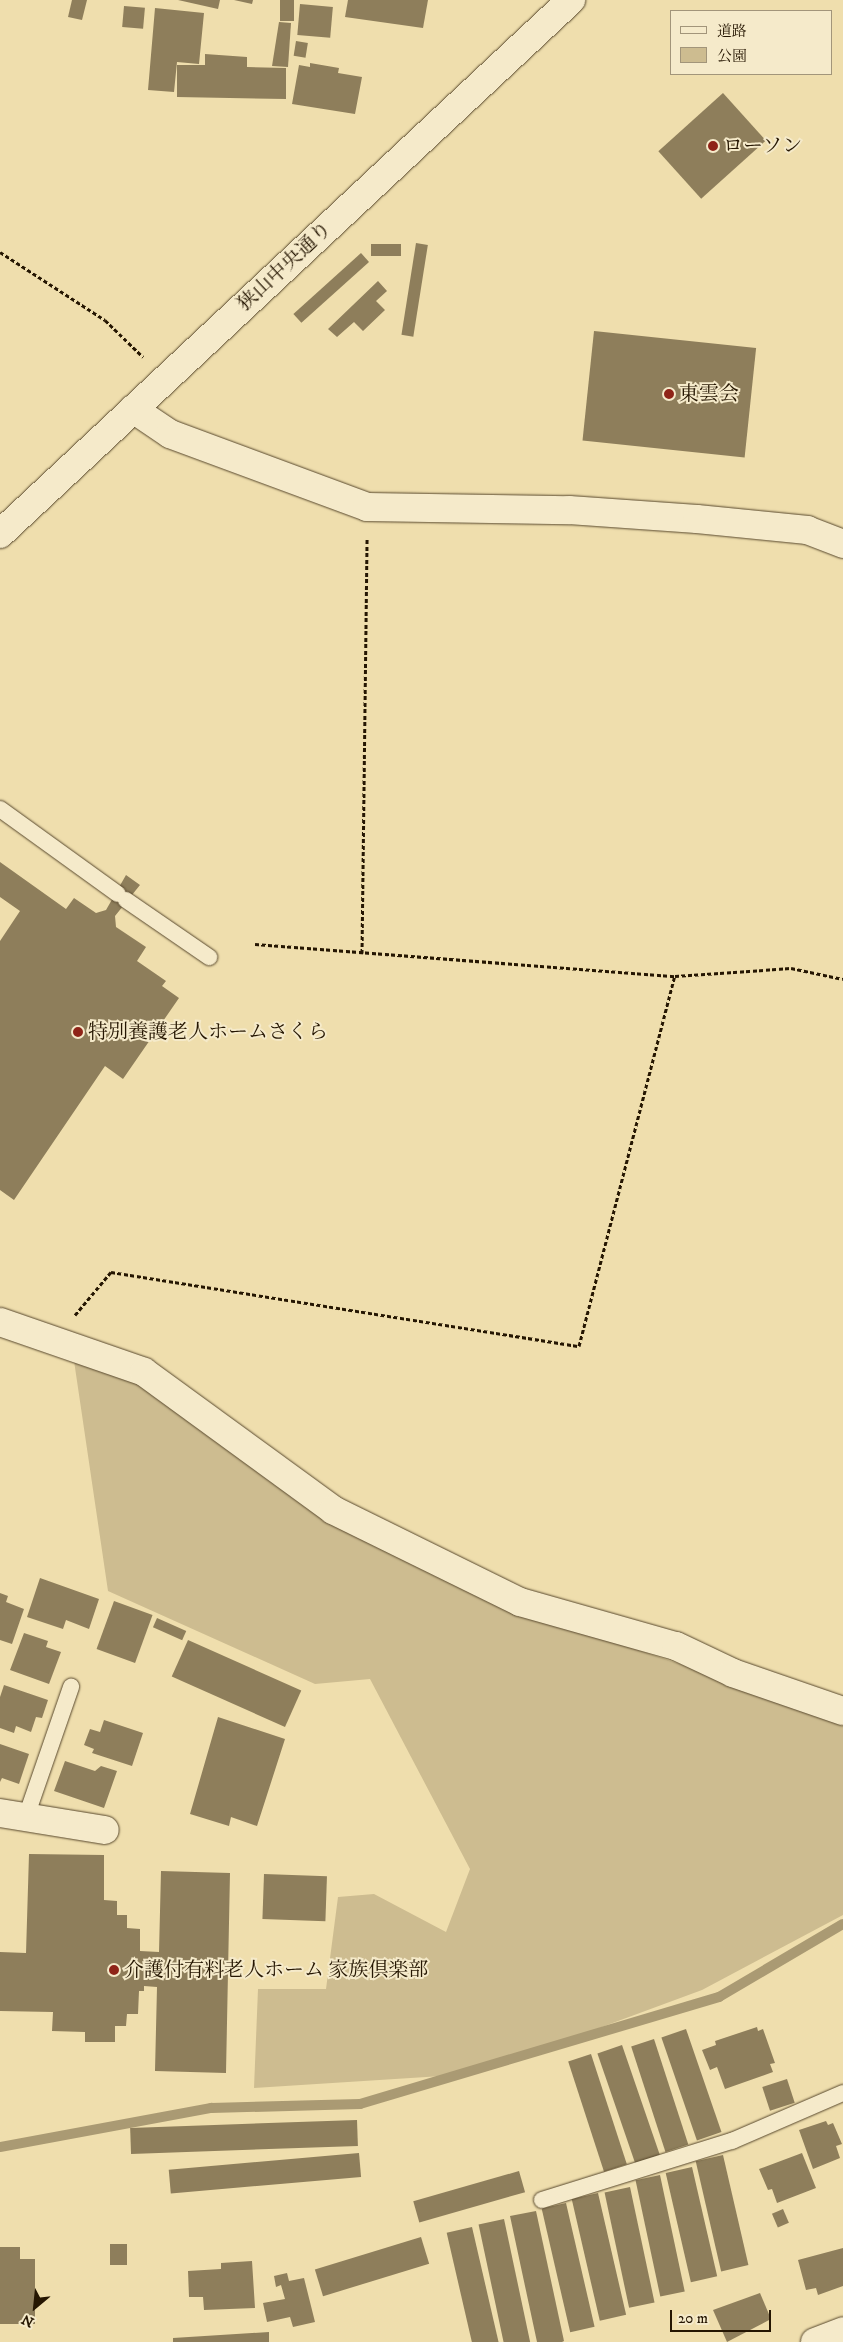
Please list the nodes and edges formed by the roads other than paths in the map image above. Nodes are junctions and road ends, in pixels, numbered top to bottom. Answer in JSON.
{"nodes":[{"id":1,"x":571,"y":0,"type":"edge"},
{"id":2,"x":134,"y":409,"type":"junction"},
{"id":3,"x":0,"y":534,"type":"edge"},
{"id":4,"x":843,"y":544,"type":"edge"},
{"id":5,"x":0,"y":808,"type":"edge"},
{"id":6,"x":209,"y":957,"type":"dead end"},
{"id":7,"x":0,"y":1322,"type":"edge"},
{"id":8,"x":71,"y":1687,"type":"dead end"},
{"id":9,"x":843,"y":1711,"type":"edge"},
{"id":10,"x":13,"y":1815,"type":"edge"},
{"id":11,"x":105,"y":1830,"type":"dead end"},
{"id":12,"x":843,"y":2093,"type":"edge"},
{"id":13,"x":542,"y":2200,"type":"dead end"},
{"id":14,"x":843,"y":2331,"type":"edge"},
{"id":15,"x":815,"y":2342,"type":"edge"}],
"edges":[{"from":1,"to":2,"type":"street","name":"狭山中央通り"},
{"from":2,"to":3,"type":"street","name":"狭山中央通り"},
{"from":2,"to":4,"type":"street"},
{"from":5,"to":6,"type":"lane"},
{"from":7,"to":9,"type":"street"},
{"from":8,"to":10,"type":"lane"},
{"from":10,"to":11,"type":"street"},
{"from":12,"to":13,"type":"lane"},
{"from":14,"to":15,"type":"street"}]}
